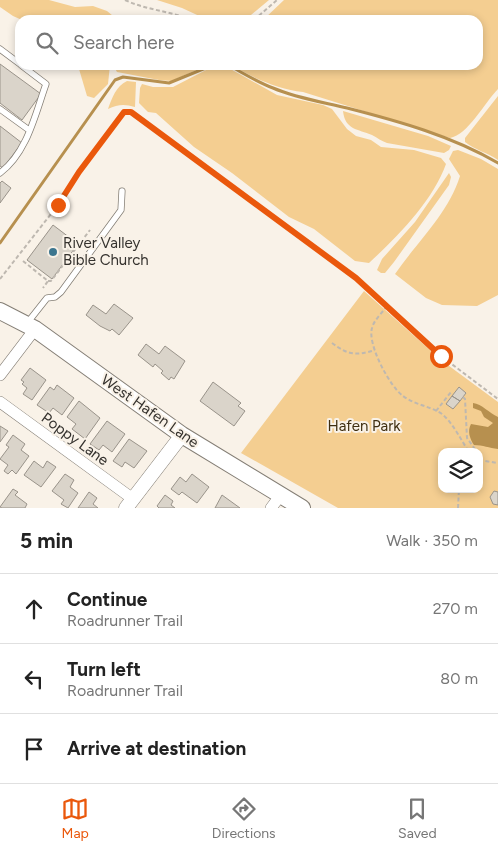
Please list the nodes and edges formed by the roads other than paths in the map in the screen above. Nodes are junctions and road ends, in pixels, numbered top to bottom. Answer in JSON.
{"nodes":[{"id":1,"x":0,"y":49,"type":"edge"},
{"id":2,"x":15,"y":61,"type":"edge"},
{"id":3,"x":27,"y":70,"type":"edge"},
{"id":4,"x":0,"y":109,"type":"edge"},
{"id":5,"x":28,"y":130,"type":"junction"},
{"id":6,"x":0,"y":173,"type":"edge"},
{"id":7,"x":122,"y":191,"type":"dead end"},
{"id":8,"x":0,"y":311,"type":"edge"},
{"id":9,"x":31,"y":326,"type":"junction"},
{"id":10,"x":0,"y":375,"type":"edge"},
{"id":11,"x":0,"y":402,"type":"edge"},
{"id":12,"x":182,"y":435,"type":"junction"},
{"id":13,"x":275,"y":502,"type":"edge"},
{"id":14,"x":129,"y":504,"type":"edge"},
{"id":15,"x":302,"y":508,"type":"edge"}],
"edges":[{"from":1,"to":2,"type":"lane"},
{"from":3,"to":5,"type":"lane"},
{"from":4,"to":5,"type":"lane"},
{"from":5,"to":6,"type":"lane"},
{"from":7,"to":9,"type":"lane"},
{"from":8,"to":9,"type":"main road","name":"West Hafen Lane"},
{"from":9,"to":10,"type":"street"},
{"from":9,"to":12,"type":"main road","name":"West Hafen Lane"},
{"from":11,"to":14,"type":"street","name":"Poppy Lane"},
{"from":12,"to":13,"type":"main road","name":"West Hafen Lane"},
{"from":12,"to":14,"type":"street"},
{"from":13,"to":15,"type":"main road","name":"West Hafen Lane"}]}
